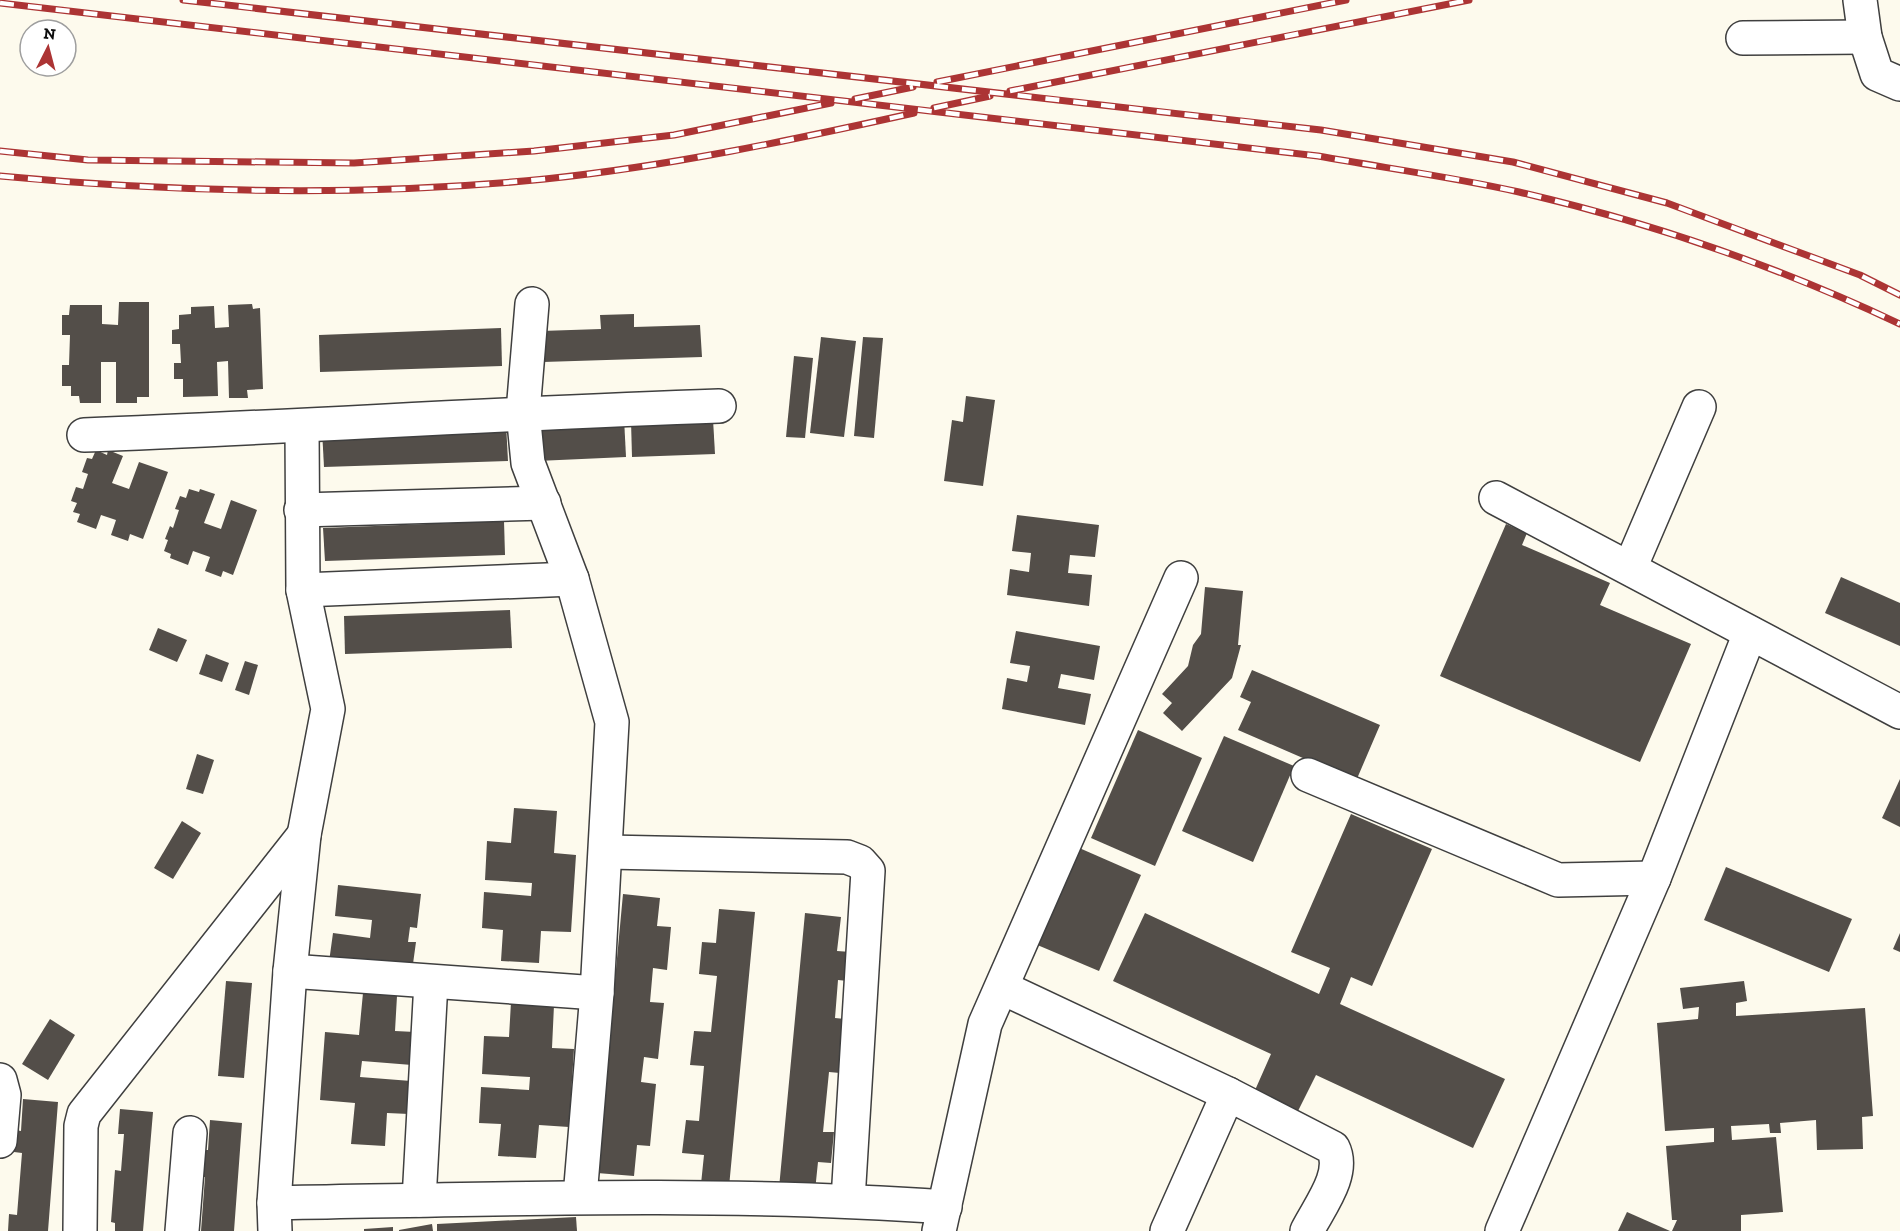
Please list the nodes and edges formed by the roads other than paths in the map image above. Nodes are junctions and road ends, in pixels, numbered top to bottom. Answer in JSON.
{"nodes":[{"id":1,"x":1860,"y":0,"type":"edge"},
{"id":2,"x":1865,"y":37,"type":"junction"},
{"id":3,"x":1743,"y":38,"type":"dead end"},
{"id":4,"x":1900,"y":84,"type":"edge"},
{"id":5,"x":532,"y":304,"type":"dead end"},
{"id":6,"x":719,"y":406,"type":"dead end"},
{"id":7,"x":1699,"y":407,"type":"dead end"},
{"id":8,"x":524,"y":412,"type":"junction"},
{"id":9,"x":302,"y":427,"type":"junction"},
{"id":10,"x":84,"y":435,"type":"dead end"},
{"id":11,"x":1496,"y":498,"type":"dead end"},
{"id":12,"x":544,"y":503,"type":"junction"},
{"id":13,"x":301,"y":510,"type":"junction"},
{"id":14,"x":1630,"y":568,"type":"junction"},
{"id":15,"x":1181,"y":578,"type":"dead end"},
{"id":16,"x":572,"y":579,"type":"junction"},
{"id":17,"x":303,"y":590,"type":"junction"},
{"id":18,"x":1750,"y":633,"type":"junction"},
{"id":19,"x":1900,"y":712,"type":"edge"},
{"id":20,"x":1308,"y":775,"type":"dead end"},
{"id":21,"x":304,"y":835,"type":"junction"},
{"id":22,"x":607,"y":852,"type":"junction"},
{"id":23,"x":1654,"y":878,"type":"junction"},
{"id":24,"x":290,"y":971,"type":"junction"},
{"id":25,"x":432,"y":982,"type":"junction"},
{"id":26,"x":1003,"y":988,"type":"junction"},
{"id":27,"x":597,"y":993,"type":"junction"},
{"id":28,"x":0,"y":1080,"type":"edge"},
{"id":29,"x":1228,"y":1094,"type":"junction"},
{"id":30,"x":190,"y":1133,"type":"dead end"},
{"id":31,"x":0,"y":1141,"type":"edge"},
{"id":32,"x":580,"y":1197,"type":"junction"},
{"id":33,"x":419,"y":1200,"type":"junction"},
{"id":34,"x":848,"y":1200,"type":"junction"},
{"id":35,"x":275,"y":1217,"type":"edge"},
{"id":36,"x":942,"y":1219,"type":"edge"},
{"id":37,"x":80,"y":1231,"type":"edge"},
{"id":38,"x":182,"y":1231,"type":"edge"},
{"id":39,"x":1167,"y":1231,"type":"edge"},
{"id":40,"x":1307,"y":1231,"type":"edge"},
{"id":41,"x":1502,"y":1231,"type":"edge"}],
"edges":[{"from":1,"to":2,"type":"street"},
{"from":2,"to":3,"type":"street"},
{"from":2,"to":4,"type":"street"},
{"from":5,"to":8,"type":"street"},
{"from":6,"to":8,"type":"street"},
{"from":7,"to":14,"type":"street"},
{"from":8,"to":9,"type":"street"},
{"from":8,"to":12,"type":"street"},
{"from":9,"to":10,"type":"street"},
{"from":9,"to":13,"type":"street"},
{"from":11,"to":14,"type":"street"},
{"from":12,"to":13,"type":"street"},
{"from":12,"to":16,"type":"street"},
{"from":13,"to":17,"type":"street"},
{"from":14,"to":18,"type":"street"},
{"from":15,"to":26,"type":"street"},
{"from":16,"to":17,"type":"street"},
{"from":16,"to":22,"type":"street"},
{"from":17,"to":21,"type":"street"},
{"from":18,"to":19,"type":"street"},
{"from":18,"to":23,"type":"street"},
{"from":20,"to":23,"type":"street"},
{"from":21,"to":24,"type":"street"},
{"from":21,"to":37,"type":"street"},
{"from":22,"to":27,"type":"street"},
{"from":22,"to":34,"type":"street"},
{"from":23,"to":41,"type":"street"},
{"from":24,"to":25,"type":"street"},
{"from":24,"to":35,"type":"street"},
{"from":25,"to":27,"type":"street"},
{"from":25,"to":33,"type":"street"},
{"from":26,"to":29,"type":"street"},
{"from":26,"to":36,"type":"street"},
{"from":27,"to":32,"type":"street"},
{"from":28,"to":31,"type":"street"},
{"from":29,"to":39,"type":"street"},
{"from":29,"to":40,"type":"street"},
{"from":30,"to":38,"type":"street"},
{"from":32,"to":33,"type":"street"},
{"from":32,"to":34,"type":"street"},
{"from":33,"to":35,"type":"street"},
{"from":34,"to":36,"type":"street"}]}
